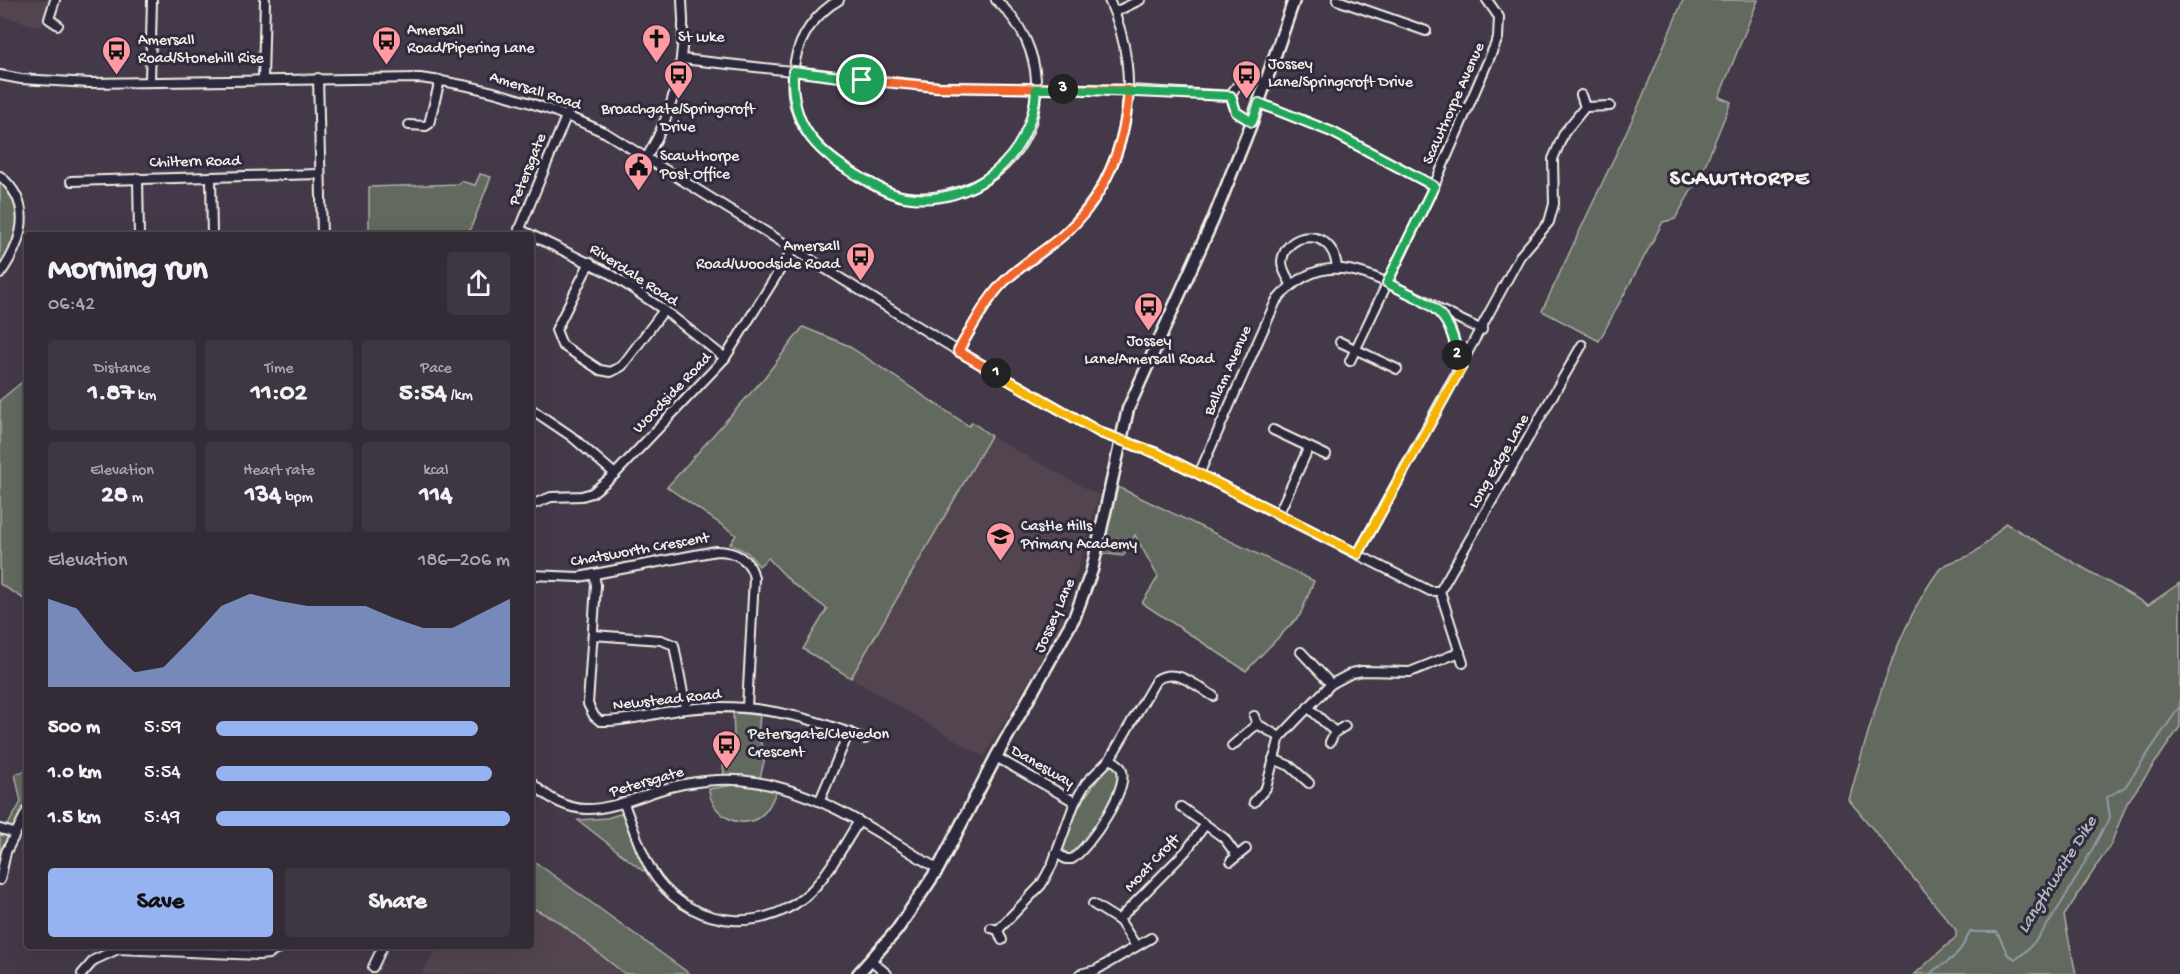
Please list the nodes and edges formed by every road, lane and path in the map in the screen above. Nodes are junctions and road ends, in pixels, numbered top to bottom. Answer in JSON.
{"nodes":[{"id":1,"x":55,"y":0,"type":"edge"},
{"id":2,"x":152,"y":0,"type":"edge"},
{"id":3,"x":265,"y":0,"type":"edge"},
{"id":4,"x":682,"y":0,"type":"edge"},
{"id":5,"x":839,"y":0,"type":"edge"},
{"id":6,"x":996,"y":0,"type":"edge"},
{"id":7,"x":1110,"y":0,"type":"edge"},
{"id":8,"x":1140,"y":0,"type":"edge"},
{"id":9,"x":1294,"y":0,"type":"edge"},
{"id":10,"x":1337,"y":0,"type":"edge"},
{"id":11,"x":1487,"y":0,"type":"edge"},
{"id":12,"x":1115,"y":12,"type":"junction"},
{"id":13,"x":58,"y":25,"type":"dead end"},
{"id":14,"x":1426,"y":31,"type":"dead end"},
{"id":15,"x":682,"y":59,"type":"junction"},
{"id":16,"x":793,"y":71,"type":"junction"},
{"id":17,"x":0,"y":75,"type":"edge"},
{"id":18,"x":318,"y":78,"type":"junction"},
{"id":19,"x":262,"y":79,"type":"junction"},
{"id":20,"x":440,"y":80,"type":"junction"},
{"id":21,"x":150,"y":81,"type":"junction"},
{"id":22,"x":1266,"y":83,"type":"junction"},
{"id":23,"x":1036,"y":89,"type":"junction"},
{"id":24,"x":1129,"y":90,"type":"junction"},
{"id":25,"x":1581,"y":95,"type":"dead end"},
{"id":26,"x":1231,"y":96,"type":"junction"},
{"id":27,"x":1259,"y":103,"type":"junction"},
{"id":28,"x":1610,"y":106,"type":"dead end"},
{"id":29,"x":1586,"y":107,"type":"junction"},
{"id":30,"x":567,"y":114,"type":"junction"},
{"id":31,"x":1252,"y":122,"type":"junction"},
{"id":32,"x":409,"y":125,"type":"dead end"},
{"id":33,"x":647,"y":157,"type":"junction"},
{"id":34,"x":320,"y":174,"type":"junction"},
{"id":35,"x":0,"y":176,"type":"edge"},
{"id":36,"x":211,"y":177,"type":"junction"},
{"id":37,"x":138,"y":178,"type":"junction"},
{"id":38,"x":71,"y":182,"type":"dead end"},
{"id":39,"x":1434,"y":186,"type":"junction"},
{"id":40,"x":139,"y":232,"type":"edge"},
{"id":41,"x":212,"y":232,"type":"edge"},
{"id":42,"x":322,"y":232,"type":"edge"},
{"id":43,"x":518,"y":232,"type":"edge"},
{"id":44,"x":534,"y":239,"type":"edge"},
{"id":45,"x":794,"y":249,"type":"junction"},
{"id":46,"x":590,"y":262,"type":"junction"},
{"id":47,"x":1337,"y":268,"type":"junction"},
{"id":48,"x":0,"y":274,"type":"edge"},
{"id":49,"x":1387,"y":283,"type":"junction"},
{"id":50,"x":1292,"y":284,"type":"junction"},
{"id":51,"x":1438,"y":309,"type":"junction"},
{"id":52,"x":664,"y":310,"type":"junction"},
{"id":53,"x":1482,"y":330,"type":"junction"},
{"id":54,"x":1340,"y":342,"type":"dead end"},
{"id":55,"x":1582,"y":345,"type":"dead end"},
{"id":56,"x":1355,"y":349,"type":"junction"},
{"id":57,"x":958,"y":351,"type":"junction"},
{"id":58,"x":725,"y":358,"type":"junction"},
{"id":59,"x":1350,"y":361,"type":"dead end"},
{"id":60,"x":1462,"y":366,"type":"junction"},
{"id":61,"x":1397,"y":369,"type":"dead end"},
{"id":62,"x":534,"y":411,"type":"edge"},
{"id":63,"x":1274,"y":430,"type":"dead end"},
{"id":64,"x":1119,"y":441,"type":"junction"},
{"id":65,"x":1309,"y":447,"type":"junction"},
{"id":66,"x":1326,"y":455,"type":"dead end"},
{"id":67,"x":615,"y":474,"type":"junction"},
{"id":68,"x":1198,"y":474,"type":"junction"},
{"id":69,"x":534,"y":504,"type":"edge"},
{"id":70,"x":1278,"y":514,"type":"junction"},
{"id":71,"x":1358,"y":554,"type":"junction"},
{"id":72,"x":594,"y":574,"type":"junction"},
{"id":73,"x":534,"y":575,"type":"edge"},
{"id":74,"x":1440,"y":591,"type":"junction"},
{"id":75,"x":593,"y":635,"type":"junction"},
{"id":76,"x":1460,"y":651,"type":"junction"},
{"id":77,"x":1301,"y":652,"type":"dead end"},
{"id":78,"x":1463,"y":663,"type":"dead end"},
{"id":79,"x":1331,"y":684,"type":"junction"},
{"id":80,"x":1213,"y":696,"type":"dead end"},
{"id":81,"x":747,"y":707,"type":"junction"},
{"id":82,"x":1308,"y":708,"type":"junction"},
{"id":83,"x":686,"y":709,"type":"junction"},
{"id":84,"x":1345,"y":726,"type":"dead end"},
{"id":85,"x":849,"y":732,"type":"junction"},
{"id":86,"x":1335,"y":732,"type":"junction"},
{"id":87,"x":1280,"y":737,"type":"junction"},
{"id":88,"x":865,"y":739,"type":"dead end"},
{"id":89,"x":1330,"y":742,"type":"dead end"},
{"id":90,"x":1232,"y":746,"type":"dead end"},
{"id":91,"x":996,"y":757,"type":"junction"},
{"id":92,"x":1110,"y":759,"type":"junction"},
{"id":93,"x":1273,"y":759,"type":"junction"},
{"id":94,"x":1309,"y":783,"type":"dead end"},
{"id":95,"x":534,"y":784,"type":"edge"},
{"id":96,"x":820,"y":800,"type":"junction"},
{"id":97,"x":1075,"y":802,"type":"junction"},
{"id":98,"x":1254,"y":802,"type":"dead end"},
{"id":99,"x":624,"y":804,"type":"junction"},
{"id":100,"x":1181,"y":807,"type":"dead end"},
{"id":101,"x":24,"y":816,"type":"edge"},
{"id":102,"x":859,"y":821,"type":"junction"},
{"id":103,"x":1205,"y":825,"type":"junction"},
{"id":104,"x":0,"y":829,"type":"edge"},
{"id":105,"x":14,"y":833,"type":"junction"},
{"id":106,"x":1246,"y":849,"type":"dead end"},
{"id":107,"x":1056,"y":854,"type":"junction"},
{"id":108,"x":938,"y":869,"type":"junction"},
{"id":109,"x":0,"y":880,"type":"edge"},
{"id":110,"x":1093,"y":904,"type":"dead end"},
{"id":111,"x":1118,"y":920,"type":"junction"},
{"id":112,"x":1151,"y":938,"type":"dead end"},
{"id":113,"x":1002,"y":940,"type":"dead end"},
{"id":114,"x":1136,"y":946,"type":"junction"},
{"id":115,"x":109,"y":949,"type":"edge"},
{"id":116,"x":189,"y":949,"type":"edge"},
{"id":117,"x":278,"y":949,"type":"edge"},
{"id":118,"x":382,"y":949,"type":"edge"},
{"id":119,"x":872,"y":961,"type":"junction"},
{"id":120,"x":373,"y":967,"type":"dead end"},
{"id":121,"x":82,"y":974,"type":"edge"},
{"id":122,"x":858,"y":974,"type":"edge"},
{"id":123,"x":887,"y":974,"type":"edge"},
{"id":124,"x":1080,"y":974,"type":"edge"}],
"edges":[{"from":1,"to":13,"type":"street"},
{"from":2,"to":21,"type":"street"},
{"from":3,"to":19,"type":"street"},
{"from":4,"to":15,"type":"street"},
{"from":5,"to":16,"type":"street"},
{"from":6,"to":23,"type":"street"},
{"from":7,"to":12,"type":"street"},
{"from":8,"to":12,"type":"street"},
{"from":9,"to":22,"type":"street","name":"Jossey Lane"},
{"from":10,"to":14,"type":"street"},
{"from":11,"to":39,"type":"street","name":"Scawthorpe Avenue"},
{"from":12,"to":24,"type":"street"},
{"from":15,"to":16,"type":"street"},
{"from":15,"to":33,"type":"street"},
{"from":16,"to":23,"type":"street"},
{"from":16,"to":23,"type":"street"},
{"from":17,"to":21,"type":"street","name":"Amersall Road"},
{"from":18,"to":19,"type":"street","name":"Amersall Road"},
{"from":18,"to":20,"type":"street","name":"Amersall Road"},
{"from":18,"to":34,"type":"street"},
{"from":19,"to":21,"type":"street","name":"Amersall Road"},
{"from":20,"to":30,"type":"street","name":"Amersall Road"},
{"from":20,"to":32,"type":"street"},
{"from":22,"to":26,"type":"street"},
{"from":22,"to":27,"type":"street","name":"Jossey Lane"},
{"from":23,"to":24,"type":"street"},
{"from":24,"to":26,"type":"street"},
{"from":24,"to":57,"type":"street"},
{"from":25,"to":29,"type":"street"},
{"from":26,"to":31,"type":"street"},
{"from":27,"to":31,"type":"street","name":"Jossey Lane"},
{"from":27,"to":39,"type":"street"},
{"from":28,"to":29,"type":"street"},
{"from":29,"to":53,"type":"street"},
{"from":30,"to":33,"type":"street","name":"Amersall Road"},
{"from":30,"to":43,"type":"street","name":"Petersgate"},
{"from":31,"to":64,"type":"street","name":"Jossey Lane"},
{"from":33,"to":45,"type":"street","name":"Amersall Road"},
{"from":34,"to":36,"type":"street","name":"Chiltern Road"},
{"from":34,"to":42,"type":"street"},
{"from":35,"to":48,"type":"street"},
{"from":36,"to":37,"type":"street","name":"Chiltern Road"},
{"from":36,"to":41,"type":"street"},
{"from":37,"to":38,"type":"street","name":"Chiltern Road"},
{"from":37,"to":40,"type":"street"},
{"from":39,"to":49,"type":"street","name":"Scawthorpe Avenue"},
{"from":44,"to":46,"type":"street","name":"Riverdale Road"},
{"from":45,"to":57,"type":"street","name":"Amersall Road"},
{"from":45,"to":58,"type":"street","name":"Woodside Road"},
{"from":46,"to":52,"type":"street","name":"Riverdale Road"},
{"from":46,"to":52,"type":"street"},
{"from":47,"to":49,"type":"street","name":"Ballam Avenue"},
{"from":47,"to":50,"type":"street","name":"Ballam Avenue"},
{"from":47,"to":50,"type":"street"},
{"from":49,"to":51,"type":"street","name":"Ballam Avenue"},
{"from":49,"to":56,"type":"street","name":"Scawthorpe Avenue"},
{"from":50,"to":68,"type":"street","name":"Ballam Avenue"},
{"from":51,"to":53,"type":"street","name":"Ballam Avenue"},
{"from":51,"to":60,"type":"street"},
{"from":52,"to":58,"type":"street","name":"Riverdale Road"},
{"from":53,"to":60,"type":"street"},
{"from":54,"to":56,"type":"street"},
{"from":55,"to":74,"type":"street","name":"Long Edge Lane"},
{"from":56,"to":59,"type":"street","name":"Scawthorpe Avenue"},
{"from":56,"to":61,"type":"street"},
{"from":57,"to":64,"type":"street","name":"Amersall Road"},
{"from":58,"to":67,"type":"street","name":"Woodside Road"},
{"from":60,"to":71,"type":"street"},
{"from":62,"to":67,"type":"street"},
{"from":63,"to":65,"type":"street"},
{"from":64,"to":68,"type":"street","name":"Amersall Road"},
{"from":64,"to":91,"type":"street","name":"Jossey Lane"},
{"from":65,"to":66,"type":"street"},
{"from":65,"to":70,"type":"street"},
{"from":67,"to":69,"type":"street","name":"Woodside Road"},
{"from":68,"to":70,"type":"street","name":"Amersall Road"},
{"from":70,"to":71,"type":"street","name":"Amersall Road"},
{"from":71,"to":74,"type":"street","name":"Amersall Road"},
{"from":72,"to":73,"type":"street","name":"Chatsworth Crescent"},
{"from":72,"to":75,"type":"street","name":"Newstead Road"},
{"from":72,"to":81,"type":"street","name":"Chatsworth Crescent"},
{"from":74,"to":76,"type":"street"},
{"from":75,"to":83,"type":"street"},
{"from":75,"to":83,"type":"street","name":"Newstead Road"},
{"from":76,"to":78,"type":"street"},
{"from":76,"to":79,"type":"street"},
{"from":77,"to":79,"type":"street"},
{"from":79,"to":82,"type":"street"},
{"from":80,"to":92,"type":"street","name":"Danesway"},
{"from":81,"to":83,"type":"street","name":"Newstead Road"},
{"from":81,"to":85,"type":"street","name":"Newstead Road"},
{"from":82,"to":86,"type":"street"},
{"from":82,"to":87,"type":"street"},
{"from":84,"to":86,"type":"street"},
{"from":85,"to":88,"type":"street","name":"Newstead Road"},
{"from":85,"to":96,"type":"street"},
{"from":86,"to":89,"type":"street"},
{"from":87,"to":90,"type":"street"},
{"from":87,"to":93,"type":"street"},
{"from":91,"to":97,"type":"street","name":"Danesway"},
{"from":91,"to":108,"type":"street","name":"Jossey Lane"},
{"from":92,"to":97,"type":"street","name":"Danesway"},
{"from":92,"to":107,"type":"street"},
{"from":93,"to":94,"type":"street"},
{"from":93,"to":98,"type":"street"},
{"from":95,"to":99,"type":"street","name":"Petersgate"},
{"from":96,"to":99,"type":"street","name":"Petersgate"},
{"from":96,"to":102,"type":"street","name":"Petersgate"},
{"from":97,"to":107,"type":"street","name":"Danesway"},
{"from":99,"to":102,"type":"street"},
{"from":100,"to":103,"type":"street"},
{"from":101,"to":105,"type":"street"},
{"from":102,"to":108,"type":"street","name":"Petersgate"},
{"from":103,"to":106,"type":"street"},
{"from":103,"to":111,"type":"street","name":"Moat Croft"},
{"from":104,"to":105,"type":"street"},
{"from":105,"to":109,"type":"street"},
{"from":107,"to":113,"type":"street","name":"Danesway"},
{"from":108,"to":119,"type":"street","name":"Jossey Lane"},
{"from":110,"to":111,"type":"street"},
{"from":111,"to":114,"type":"street"},
{"from":112,"to":114,"type":"street"},
{"from":114,"to":124,"type":"street"},
{"from":115,"to":116,"type":"street"},
{"from":115,"to":121,"type":"street"},
{"from":116,"to":117,"type":"street"},
{"from":118,"to":120,"type":"street"},
{"from":119,"to":122,"type":"street","name":"Jossey Lane"},
{"from":119,"to":123,"type":"street"}]}
